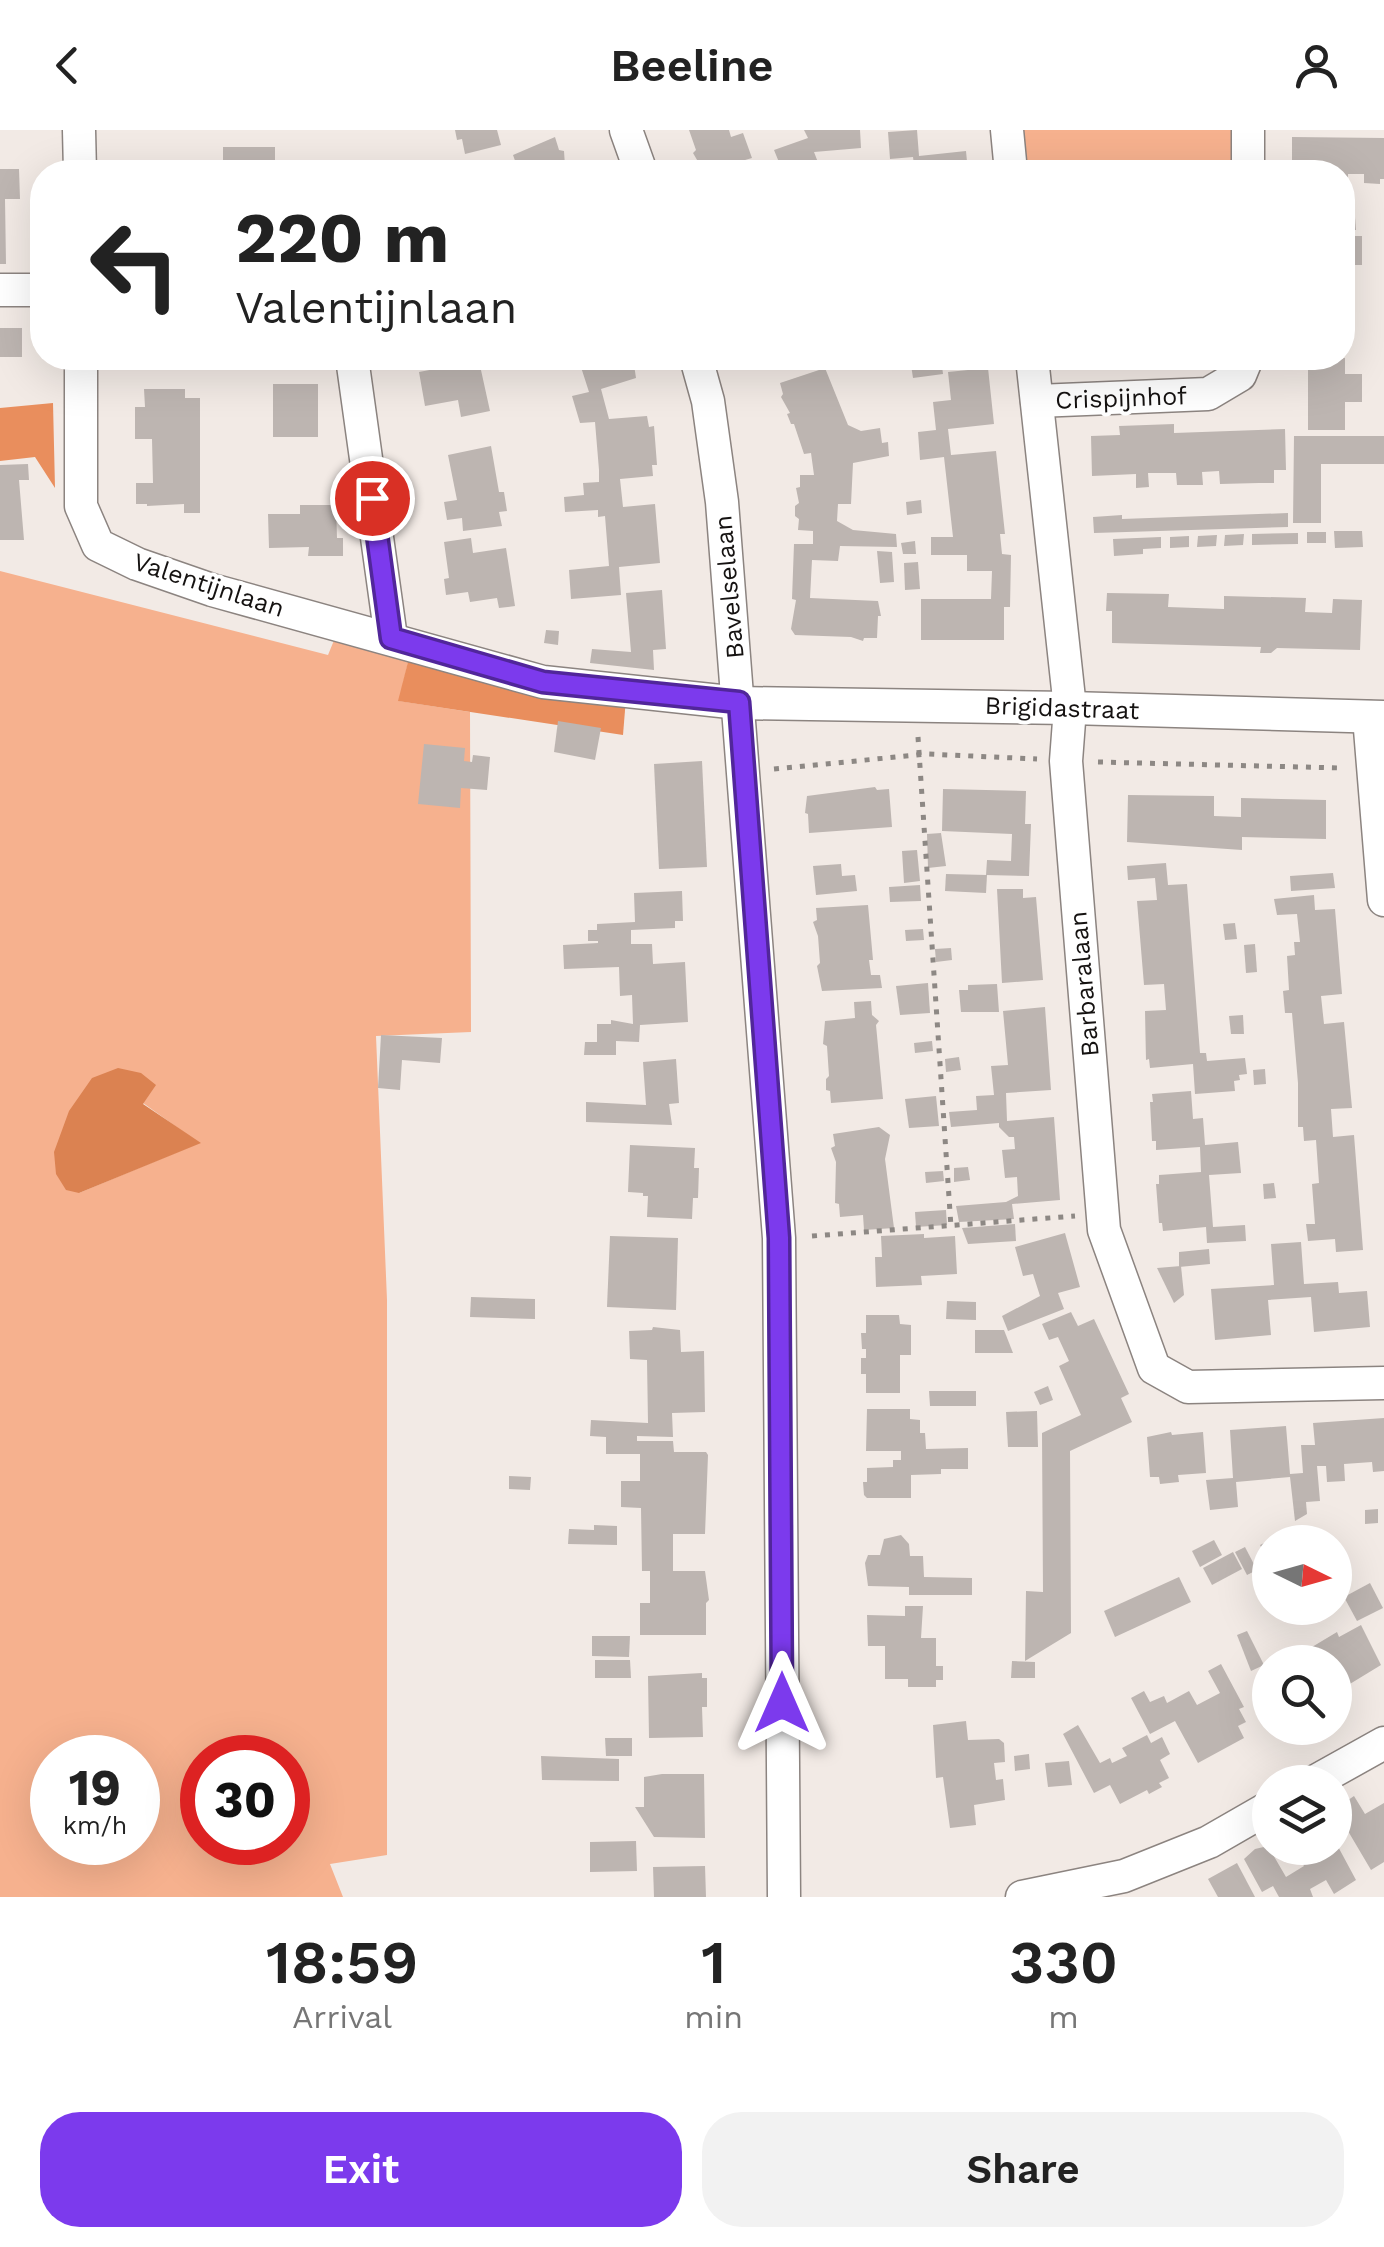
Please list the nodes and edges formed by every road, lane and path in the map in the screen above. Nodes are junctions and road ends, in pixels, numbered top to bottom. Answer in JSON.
{"nodes":[{"id":1,"x":80,"y":130,"type":"edge"},
{"id":2,"x":626,"y":130,"type":"edge"},
{"id":3,"x":1007,"y":130,"type":"edge"},
{"id":4,"x":1248,"y":130,"type":"edge"},
{"id":5,"x":80,"y":160,"type":"edge"},
{"id":6,"x":637,"y":160,"type":"edge"},
{"id":7,"x":1011,"y":160,"type":"edge"},
{"id":8,"x":1248,"y":160,"type":"edge"},
{"id":9,"x":0,"y":290,"type":"edge"},
{"id":10,"x":30,"y":290,"type":"edge"},
{"id":11,"x":81,"y":370,"type":"edge"},
{"id":12,"x":354,"y":370,"type":"edge"},
{"id":13,"x":699,"y":370,"type":"edge"},
{"id":14,"x":1033,"y":370,"type":"edge"},
{"id":15,"x":1242,"y":370,"type":"edge"},
{"id":16,"x":1037,"y":401,"type":"junction"},
{"id":17,"x":391,"y":638,"type":"junction"},
{"id":18,"x":739,"y":702,"type":"junction"},
{"id":19,"x":916,"y":704,"type":"junction"},
{"id":20,"x":1070,"y":708,"type":"junction"},
{"id":21,"x":1376,"y":717,"type":"edge"},
{"id":22,"x":1384,"y":900,"type":"edge"},
{"id":23,"x":1102,"y":1213,"type":"junction"},
{"id":24,"x":951,"y":1227,"type":"junction"},
{"id":25,"x":779,"y":1238,"type":"junction"},
{"id":26,"x":1384,"y":1383,"type":"edge"},
{"id":27,"x":1384,"y":1743,"type":"edge"},
{"id":28,"x":1345,"y":1765,"type":"edge"},
{"id":29,"x":1252,"y":1818,"type":"edge"},
{"id":30,"x":784,"y":1897,"type":"edge"},
{"id":31,"x":1022,"y":1897,"type":"edge"}],
"edges":[{"from":1,"to":5,"type":"street"},
{"from":2,"to":6,"type":"street"},
{"from":3,"to":7,"type":"street"},
{"from":4,"to":8,"type":"street"},
{"from":9,"to":10,"type":"street"},
{"from":11,"to":17,"type":"street","name":"Valentijnlaan"},
{"from":12,"to":17,"type":"street"},
{"from":13,"to":18,"type":"street","name":"Bavelselaan"},
{"from":14,"to":16,"type":"street","name":"Barbaralaan"},
{"from":15,"to":16,"type":"street","name":"Crispijnhof"},
{"from":16,"to":20,"type":"street","name":"Barbaralaan"},
{"from":17,"to":18,"type":"street","name":"Valentijnlaan"},
{"from":18,"to":19,"type":"street","name":"Brigidastraat"},
{"from":18,"to":25,"type":"street","name":"Bavelselaan"},
{"from":19,"to":20,"type":"street","name":"Brigidastraat"},
{"from":19,"to":24,"type":"path"},
{"from":20,"to":21,"type":"street","name":"Brigidastraat"},
{"from":20,"to":23,"type":"street","name":"Barbaralaan"},
{"from":21,"to":22,"type":"street"},
{"from":23,"to":24,"type":"path"},
{"from":23,"to":26,"type":"street","name":"Barbaralaan"},
{"from":24,"to":25,"type":"path"},
{"from":25,"to":30,"type":"street","name":"Bavelselaan"},
{"from":27,"to":28,"type":"street"},
{"from":29,"to":31,"type":"street"}]}
